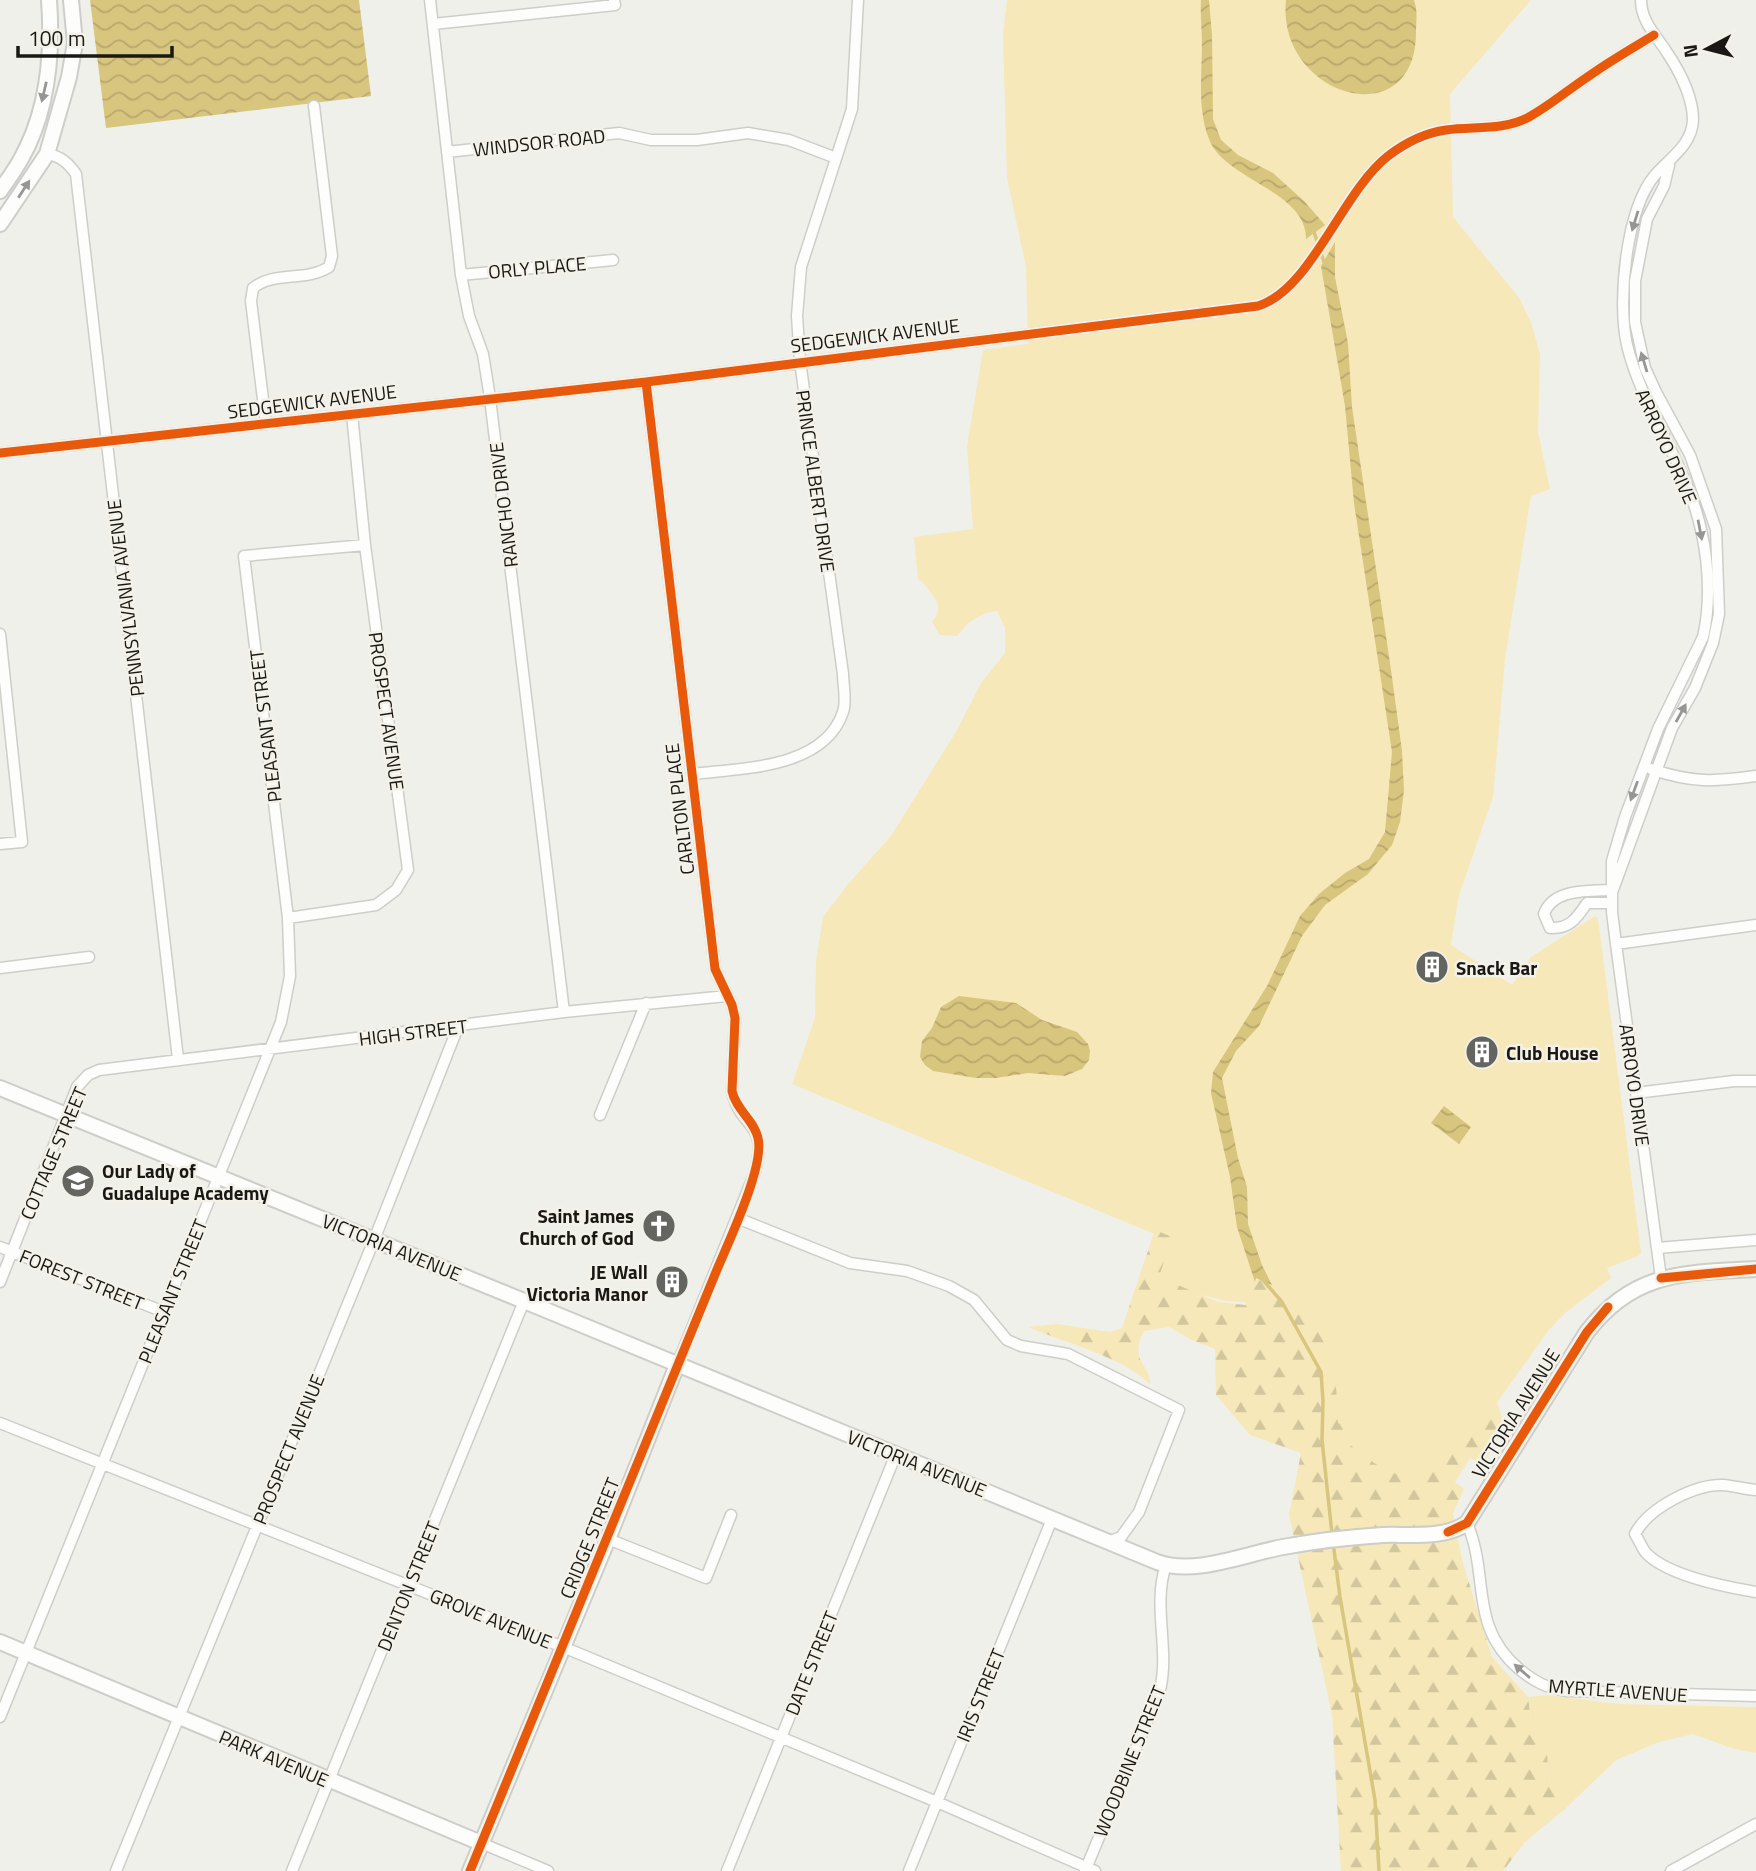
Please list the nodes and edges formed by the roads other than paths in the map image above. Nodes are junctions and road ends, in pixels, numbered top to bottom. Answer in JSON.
{"nodes":[{"id":1,"x":48,"y":0,"type":"edge"},
{"id":2,"x":71,"y":0,"type":"edge"},
{"id":3,"x":430,"y":0,"type":"edge"},
{"id":4,"x":858,"y":0,"type":"edge"},
{"id":5,"x":1641,"y":0,"type":"edge"},
{"id":6,"x":614,"y":3,"type":"edge"},
{"id":7,"x":433,"y":24,"type":"junction"},
{"id":8,"x":1654,"y":35,"type":"junction"},
{"id":9,"x":314,"y":107,"type":"dead end"},
{"id":10,"x":447,"y":152,"type":"junction"},
{"id":11,"x":47,"y":153,"type":"junction"},
{"id":12,"x":836,"y":158,"type":"junction"},
{"id":13,"x":1669,"y":164,"type":"junction"},
{"id":14,"x":0,"y":191,"type":"edge"},
{"id":15,"x":0,"y":224,"type":"edge"},
{"id":16,"x":613,"y":260,"type":"dead end"},
{"id":17,"x":461,"y":275,"type":"junction"},
{"id":18,"x":800,"y":361,"type":"junction"},
{"id":19,"x":646,"y":382,"type":"junction"},
{"id":20,"x":490,"y":398,"type":"junction"},
{"id":21,"x":352,"y":414,"type":"junction"},
{"id":22,"x":266,"y":424,"type":"junction"},
{"id":23,"x":107,"y":442,"type":"junction"},
{"id":24,"x":0,"y":453,"type":"edge"},
{"id":25,"x":365,"y":545,"type":"junction"},
{"id":26,"x":0,"y":634,"type":"edge"},
{"id":27,"x":1644,"y":766,"type":"junction"},
{"id":28,"x":1656,"y":771,"type":"junction"},
{"id":29,"x":693,"y":774,"type":"junction"},
{"id":30,"x":1756,"y":776,"type":"edge"},
{"id":31,"x":0,"y":844,"type":"edge"},
{"id":32,"x":1613,"y":890,"type":"junction"},
{"id":33,"x":1612,"y":903,"type":"junction"},
{"id":34,"x":288,"y":918,"type":"junction"},
{"id":35,"x":1756,"y":925,"type":"edge"},
{"id":36,"x":1616,"y":944,"type":"junction"},
{"id":37,"x":89,"y":957,"type":"dead end"},
{"id":38,"x":1,"y":971,"type":"edge"},
{"id":39,"x":727,"y":996,"type":"junction"},
{"id":40,"x":646,"y":1003,"type":"junction"},
{"id":41,"x":564,"y":1012,"type":"junction"},
{"id":42,"x":458,"y":1027,"type":"junction"},
{"id":43,"x":272,"y":1049,"type":"junction"},
{"id":44,"x":178,"y":1059,"type":"junction"},
{"id":45,"x":99,"y":1070,"type":"joint"},
{"id":46,"x":1756,"y":1081,"type":"edge"},
{"id":47,"x":0,"y":1085,"type":"edge"},
{"id":48,"x":1636,"y":1093,"type":"junction"},
{"id":49,"x":67,"y":1115,"type":"junction"},
{"id":50,"x":600,"y":1115,"type":"dead end"},
{"id":51,"x":218,"y":1177,"type":"junction"},
{"id":52,"x":737,"y":1218,"type":"junction"},
{"id":53,"x":374,"y":1240,"type":"junction"},
{"id":54,"x":1756,"y":1240,"type":"edge"},
{"id":55,"x":0,"y":1247,"type":"edge"},
{"id":56,"x":1657,"y":1248,"type":"junction"},
{"id":57,"x":12,"y":1251,"type":"junction"},
{"id":58,"x":1756,"y":1269,"type":"edge"},
{"id":59,"x":1661,"y":1278,"type":"junction"},
{"id":60,"x":0,"y":1282,"type":"edge"},
{"id":61,"x":524,"y":1301,"type":"junction"},
{"id":62,"x":164,"y":1312,"type":"junction"},
{"id":63,"x":677,"y":1365,"type":"junction"},
{"id":64,"x":0,"y":1423,"type":"edge"},
{"id":65,"x":896,"y":1454,"type":"junction"},
{"id":66,"x":103,"y":1463,"type":"junction"},
{"id":67,"x":1756,"y":1490,"type":"edge"},
{"id":68,"x":731,"y":1515,"type":"dead end"},
{"id":69,"x":1052,"y":1519,"type":"junction"},
{"id":70,"x":1466,"y":1523,"type":"junction"},
{"id":71,"x":256,"y":1526,"type":"junction"},
{"id":72,"x":608,"y":1539,"type":"junction"},
{"id":73,"x":1108,"y":1542,"type":"junction"},
{"id":74,"x":1166,"y":1565,"type":"junction"},
{"id":75,"x":408,"y":1584,"type":"junction"},
{"id":76,"x":1756,"y":1592,"type":"edge"},
{"id":77,"x":0,"y":1642,"type":"edge"},
{"id":78,"x":563,"y":1647,"type":"junction"},
{"id":79,"x":26,"y":1653,"type":"junction"},
{"id":80,"x":1756,"y":1696,"type":"edge"},
{"id":81,"x":0,"y":1717,"type":"edge"},
{"id":82,"x":177,"y":1718,"type":"junction"},
{"id":83,"x":780,"y":1739,"type":"junction"},
{"id":84,"x":329,"y":1780,"type":"junction"},
{"id":85,"x":937,"y":1802,"type":"junction"},
{"id":86,"x":1756,"y":1824,"type":"edge"},
{"id":87,"x":481,"y":1843,"type":"junction"},
{"id":88,"x":1089,"y":1870,"type":"edge"},
{"id":89,"x":117,"y":1871,"type":"edge"},
{"id":90,"x":292,"y":1871,"type":"edge"},
{"id":91,"x":470,"y":1871,"type":"edge"},
{"id":92,"x":548,"y":1871,"type":"edge"},
{"id":93,"x":727,"y":1871,"type":"edge"},
{"id":94,"x":908,"y":1871,"type":"edge"},
{"id":95,"x":1671,"y":1871,"type":"edge"}],
"edges":[{"from":1,"to":14,"type":"street","one_way":true},
{"from":2,"to":11,"type":"street"},
{"from":3,"to":7,"type":"street","name":"RANCHO DRIVE"},
{"from":4,"to":12,"type":"street","name":"PRINCE ALBERT DRIVE"},
{"from":5,"to":8,"type":"street","name":"ARROYO DRIVE"},
{"from":6,"to":7,"type":"street"},
{"from":7,"to":10,"type":"street","name":"RANCHO DRIVE"},
{"from":8,"to":13,"type":"street","name":"ARROYO DRIVE"},
{"from":8,"to":18,"type":"street","name":"SEDGEWICK AVENUE"},
{"from":9,"to":22,"type":"street"},
{"from":10,"to":12,"type":"street","name":"WINDSOR ROAD"},
{"from":10,"to":17,"type":"street","name":"RANCHO DRIVE"},
{"from":15,"to":11,"type":"street","one_way":true},
{"from":11,"to":23,"type":"street","name":"PENNSYLVANIA AVENUE"},
{"from":12,"to":18,"type":"street","name":"PRINCE ALBERT DRIVE"},
{"from":13,"to":27,"type":"street","name":"ARROYO DRIVE","one_way":true},
{"from":28,"to":13,"type":"street","name":"ARROYO DRIVE","one_way":true},
{"from":16,"to":17,"type":"street","name":"ORLY PLACE"},
{"from":17,"to":20,"type":"street","name":"RANCHO DRIVE"},
{"from":18,"to":19,"type":"street","name":"SEDGEWICK AVENUE"},
{"from":18,"to":29,"type":"street","name":"PRINCE ALBERT DRIVE"},
{"from":19,"to":20,"type":"street","name":"SEDGEWICK AVENUE"},
{"from":19,"to":29,"type":"street","name":"CARLTON PLACE"},
{"from":20,"to":21,"type":"street","name":"SEDGEWICK AVENUE"},
{"from":20,"to":41,"type":"street","name":"RANCHO DRIVE"},
{"from":21,"to":22,"type":"street","name":"SEDGEWICK AVENUE"},
{"from":21,"to":25,"type":"street","name":"PROSPECT AVENUE"},
{"from":22,"to":23,"type":"street","name":"SEDGEWICK AVENUE"},
{"from":23,"to":24,"type":"street","name":"SEDGEWICK AVENUE"},
{"from":23,"to":44,"type":"street","name":"PENNSYLVANIA AVENUE"},
{"from":25,"to":34,"type":"street","name":"PROSPECT AVENUE"},
{"from":25,"to":34,"type":"street","name":"PLEASANT STREET"},
{"from":26,"to":31,"type":"street"},
{"from":27,"to":28,"type":"street"},
{"from":27,"to":32,"type":"street","name":"ARROYO DRIVE","one_way":true},
{"from":28,"to":30,"type":"street"},
{"from":28,"to":32,"type":"street","name":"ARROYO DRIVE"},
{"from":29,"to":39,"type":"street","name":"CARLTON PLACE"},
{"from":32,"to":33,"type":"street","name":"ARROYO DRIVE"},
{"from":32,"to":33,"type":"street"},
{"from":33,"to":36,"type":"street","name":"ARROYO DRIVE"},
{"from":34,"to":43,"type":"street","name":"PLEASANT STREET"},
{"from":35,"to":36,"type":"street"},
{"from":36,"to":48,"type":"street","name":"ARROYO DRIVE"},
{"from":37,"to":38,"type":"street"},
{"from":39,"to":40,"type":"street","name":"HIGH STREET"},
{"from":39,"to":52,"type":"street","name":"CARLTON PLACE"},
{"from":40,"to":41,"type":"street","name":"HIGH STREET"},
{"from":40,"to":50,"type":"street"},
{"from":41,"to":42,"type":"street","name":"HIGH STREET"},
{"from":42,"to":43,"type":"street","name":"HIGH STREET"},
{"from":42,"to":53,"type":"street","name":"PROSPECT AVENUE"},
{"from":43,"to":44,"type":"street","name":"HIGH STREET"},
{"from":43,"to":51,"type":"street","name":"PLEASANT STREET"},
{"from":44,"to":45,"type":"street","name":"HIGH STREET"},
{"from":45,"to":49,"type":"street","name":"COTTAGE STREET"},
{"from":46,"to":48,"type":"street"},
{"from":47,"to":49,"type":"street","name":"VICTORIA AVENUE"},
{"from":48,"to":56,"type":"street","name":"ARROYO DRIVE"},
{"from":49,"to":51,"type":"street","name":"VICTORIA AVENUE"},
{"from":49,"to":57,"type":"street","name":"COTTAGE STREET"},
{"from":51,"to":53,"type":"street","name":"VICTORIA AVENUE"},
{"from":51,"to":62,"type":"street","name":"PLEASANT STREET"},
{"from":52,"to":63,"type":"street","name":"CRIDGE STREET"},
{"from":52,"to":73,"type":"street"},
{"from":53,"to":61,"type":"street","name":"VICTORIA AVENUE"},
{"from":53,"to":71,"type":"street","name":"PROSPECT AVENUE"},
{"from":54,"to":56,"type":"street"},
{"from":55,"to":57,"type":"street","name":"FOREST STREET"},
{"from":56,"to":59,"type":"street","name":"ARROYO DRIVE"},
{"from":57,"to":60,"type":"street","name":"COTTAGE STREET"},
{"from":57,"to":62,"type":"street","name":"FOREST STREET"},
{"from":58,"to":59,"type":"street","name":"VICTORIA AVENUE"},
{"from":59,"to":70,"type":"street","name":"VICTORIA AVENUE"},
{"from":61,"to":63,"type":"street","name":"VICTORIA AVENUE"},
{"from":61,"to":75,"type":"street","name":"DENTON STREET"},
{"from":62,"to":66,"type":"street","name":"PLEASANT STREET"},
{"from":63,"to":65,"type":"street","name":"VICTORIA AVENUE"},
{"from":63,"to":72,"type":"street","name":"CRIDGE STREET"},
{"from":64,"to":66,"type":"street","name":"GROVE AVENUE"},
{"from":65,"to":69,"type":"street","name":"VICTORIA AVENUE"},
{"from":65,"to":83,"type":"street","name":"DATE STREET"},
{"from":66,"to":71,"type":"street","name":"GROVE AVENUE"},
{"from":66,"to":79,"type":"street","name":"PLEASANT STREET"},
{"from":67,"to":76,"type":"street"},
{"from":68,"to":72,"type":"street"},
{"from":69,"to":73,"type":"street","name":"VICTORIA AVENUE"},
{"from":69,"to":85,"type":"street","name":"IRIS STREET"},
{"from":70,"to":74,"type":"street","name":"VICTORIA AVENUE"},
{"from":80,"to":70,"type":"street","name":"MYRTLE AVENUE","one_way":true},
{"from":71,"to":75,"type":"street","name":"GROVE AVENUE"},
{"from":71,"to":82,"type":"street","name":"PROSPECT AVENUE"},
{"from":72,"to":78,"type":"street","name":"CRIDGE STREET"},
{"from":73,"to":74,"type":"street","name":"VICTORIA AVENUE"},
{"from":74,"to":88,"type":"street","name":"WOODBINE STREET"},
{"from":75,"to":78,"type":"street","name":"GROVE AVENUE"},
{"from":75,"to":84,"type":"street","name":"DENTON STREET"},
{"from":77,"to":79,"type":"street","name":"PARK AVENUE"},
{"from":78,"to":83,"type":"street","name":"GROVE AVENUE"},
{"from":78,"to":87,"type":"street","name":"CRIDGE STREET"},
{"from":79,"to":81,"type":"street","name":"PLEASANT STREET"},
{"from":79,"to":82,"type":"street","name":"PARK AVENUE"},
{"from":82,"to":84,"type":"street","name":"PARK AVENUE"},
{"from":82,"to":89,"type":"street","name":"PROSPECT AVENUE"},
{"from":83,"to":85,"type":"street","name":"GROVE AVENUE"},
{"from":83,"to":93,"type":"street","name":"DATE STREET"},
{"from":84,"to":87,"type":"street","name":"PARK AVENUE"},
{"from":84,"to":90,"type":"street","name":"DENTON STREET"},
{"from":85,"to":88,"type":"street","name":"GROVE AVENUE"},
{"from":85,"to":94,"type":"street","name":"IRIS STREET"},
{"from":86,"to":95,"type":"street"},
{"from":87,"to":91,"type":"street","name":"CRIDGE STREET"},
{"from":87,"to":92,"type":"street","name":"PARK AVENUE"}]}
